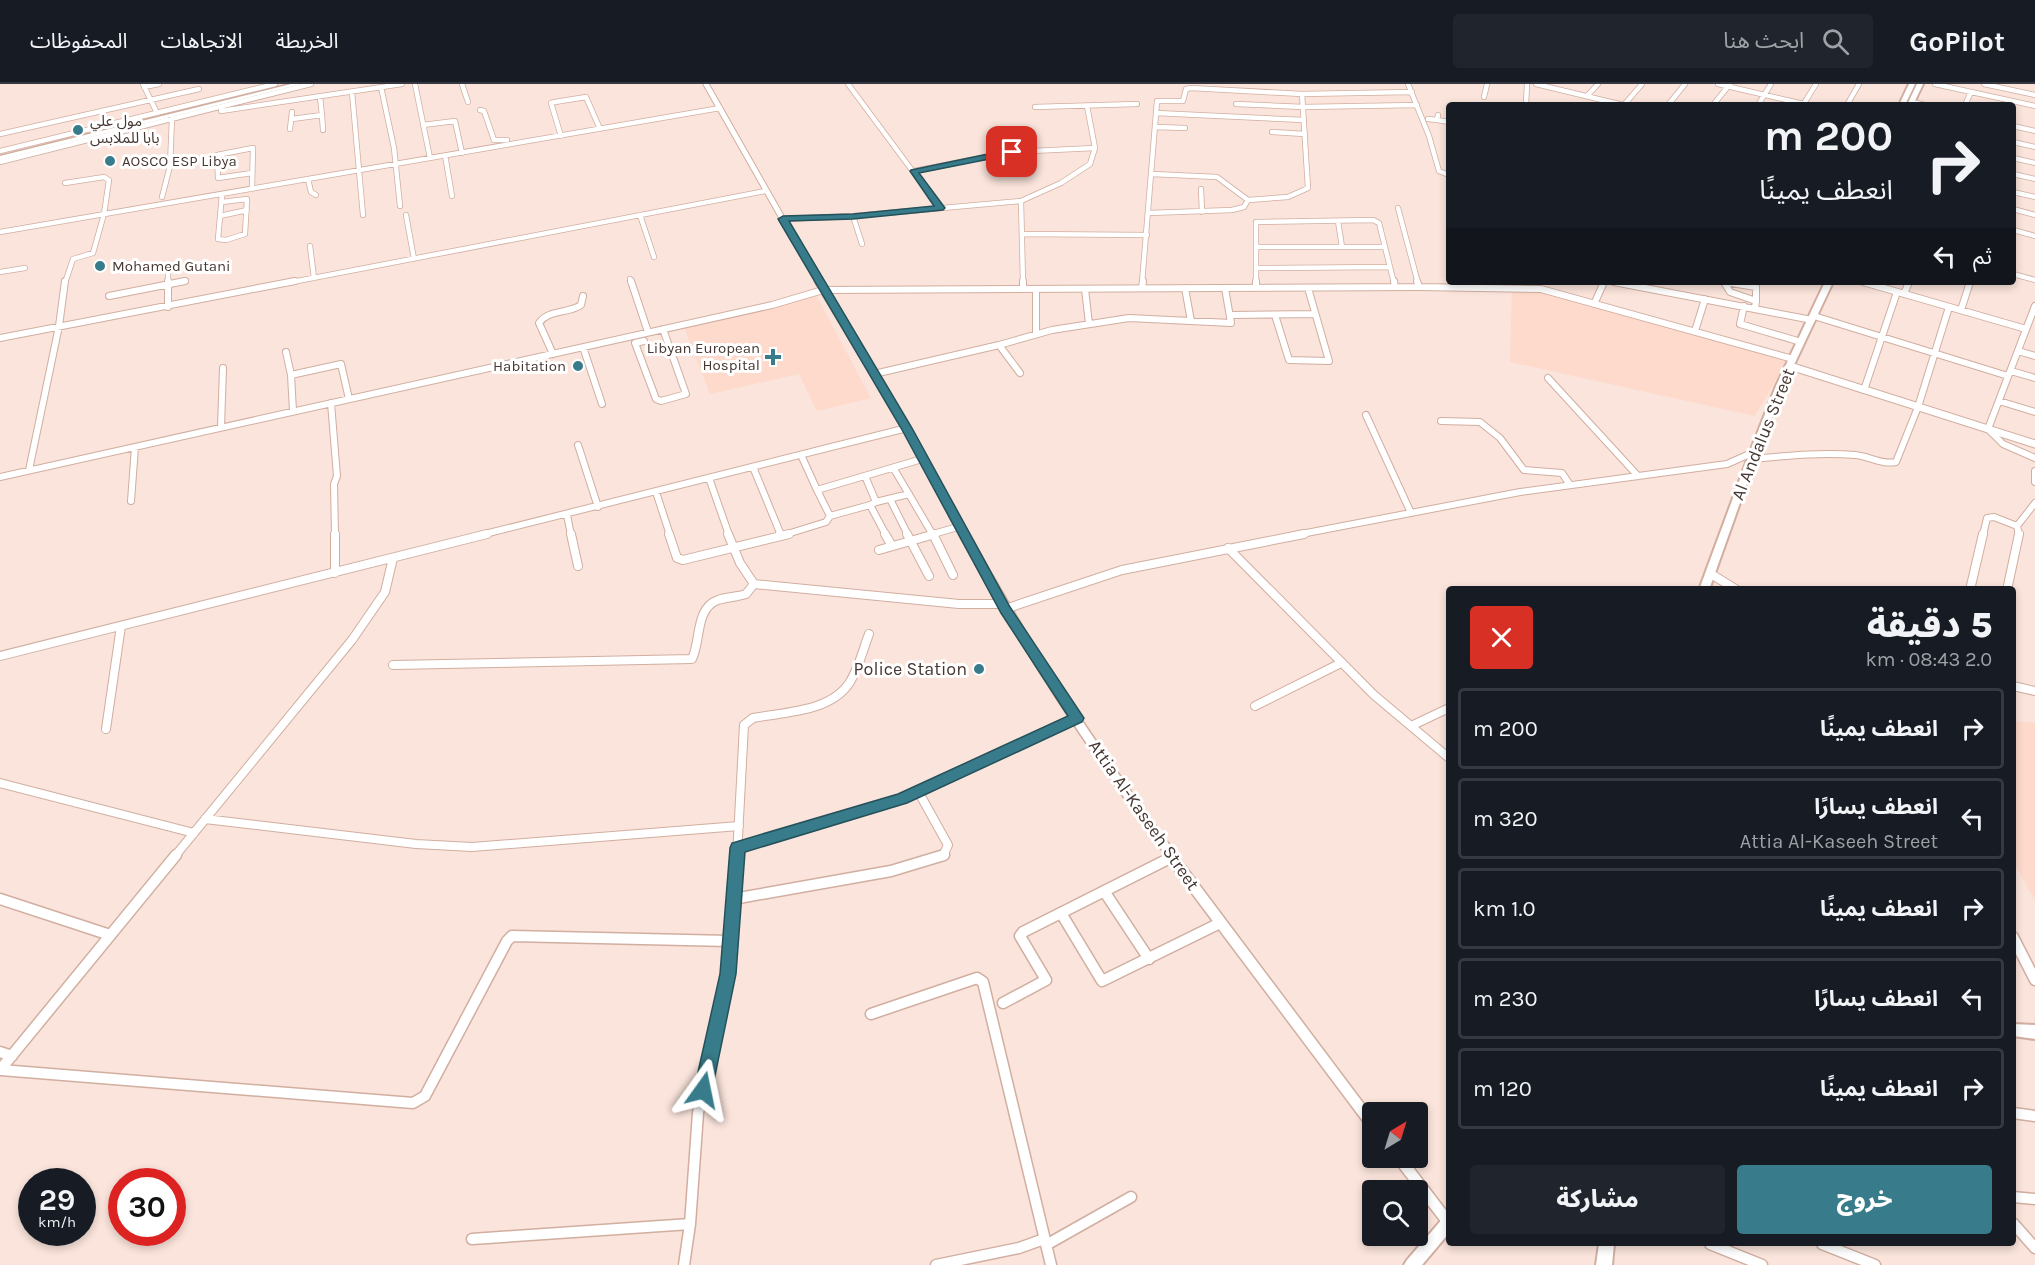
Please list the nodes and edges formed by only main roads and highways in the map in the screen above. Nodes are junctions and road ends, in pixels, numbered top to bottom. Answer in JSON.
{"nodes":[{"id":1,"x":288,"y":84,"type":"edge"},
{"id":2,"x":299,"y":84,"type":"edge"},
{"id":3,"x":1912,"y":84,"type":"edge"},
{"id":4,"x":1920,"y":84,"type":"edge"},
{"id":5,"x":1903,"y":102,"type":"edge"},
{"id":6,"x":1911,"y":102,"type":"edge"},
{"id":7,"x":209,"y":105,"type":"junction"},
{"id":8,"x":135,"y":124,"type":"junction"},
{"id":9,"x":0,"y":157,"type":"edge"},
{"id":10,"x":1828,"y":285,"type":"edge"},
{"id":11,"x":1706,"y":586,"type":"edge"},
{"id":12,"x":2016,"y":1030,"type":"edge"},
{"id":13,"x":2035,"y":1032,"type":"edge"},
{"id":14,"x":1446,"y":1225,"type":"edge"},
{"id":15,"x":1606,"y":1246,"type":"edge"},
{"id":16,"x":1412,"y":1265,"type":"edge"},
{"id":17,"x":1604,"y":1265,"type":"edge"}],
"edges":[{"from":1,"to":7,"type":"highway"},
{"from":2,"to":7,"type":"highway"},
{"from":3,"to":5,"type":"main road"},
{"from":4,"to":6,"type":"main road"},
{"from":7,"to":8,"type":"highway"},
{"from":7,"to":8,"type":"highway"},
{"from":8,"to":9,"type":"highway"},
{"from":8,"to":9,"type":"highway"},
{"from":10,"to":11,"type":"main road","name":"Al Andalus Street"},
{"from":12,"to":13,"type":"main road"},
{"from":14,"to":16,"type":"main road"},
{"from":15,"to":17,"type":"main road"}]}
